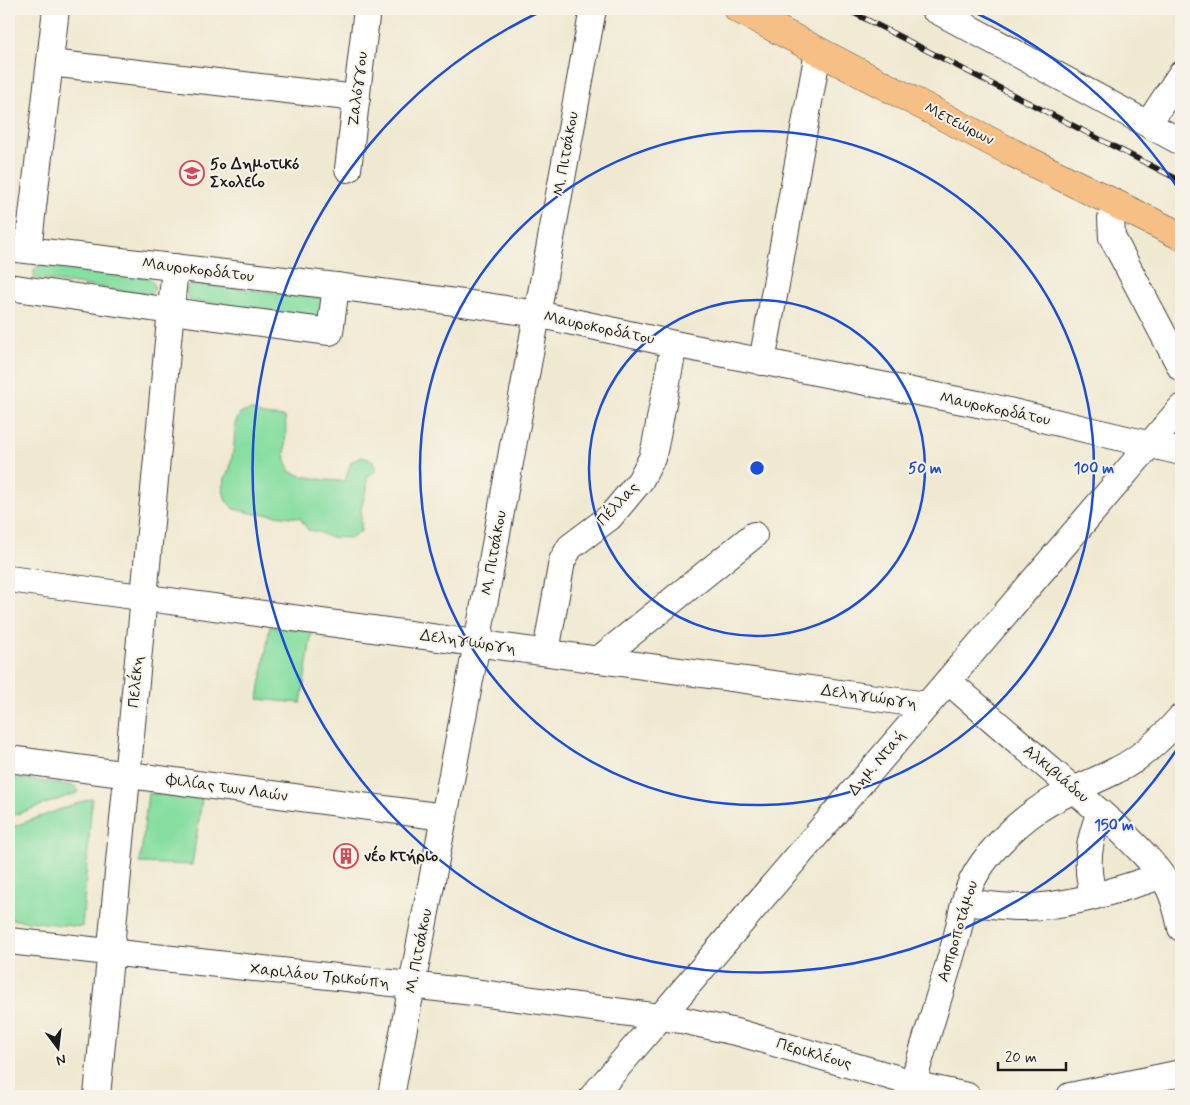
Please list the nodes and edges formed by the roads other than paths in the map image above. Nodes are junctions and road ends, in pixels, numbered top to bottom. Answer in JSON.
{"nodes":[{"id":1,"x":56,"y":9,"type":"edge"},
{"id":2,"x":367,"y":9,"type":"edge"},
{"id":3,"x":593,"y":9,"type":"edge"},
{"id":4,"x":738,"y":9,"type":"edge"},
{"id":5,"x":934,"y":9,"type":"edge"},
{"id":6,"x":818,"y":52,"type":"junction"},
{"id":7,"x":50,"y":64,"type":"junction"},
{"id":8,"x":1181,"y":74,"type":"edge"},
{"id":9,"x":357,"y":98,"type":"junction"},
{"id":10,"x":1148,"y":124,"type":"junction"},
{"id":11,"x":1181,"y":142,"type":"edge"},
{"id":12,"x":348,"y":169,"type":"dead end"},
{"id":13,"x":1116,"y":204,"type":"junction"},
{"id":14,"x":1181,"y":236,"type":"edge"},
{"id":15,"x":18,"y":249,"type":"edge"},
{"id":16,"x":176,"y":267,"type":"junction"},
{"id":17,"x":336,"y":286,"type":"junction"},
{"id":18,"x":9,"y":287,"type":"edge"},
{"id":19,"x":171,"y":311,"type":"junction"},
{"id":20,"x":537,"y":314,"type":"junction"},
{"id":21,"x":674,"y":344,"type":"junction"},
{"id":22,"x":762,"y":362,"type":"junction"},
{"id":23,"x":1181,"y":368,"type":"edge"},
{"id":24,"x":1181,"y":408,"type":"edge"},
{"id":25,"x":1149,"y":445,"type":"junction"},
{"id":26,"x":1181,"y":452,"type":"edge"},
{"id":27,"x":754,"y":535,"type":"dead end"},
{"id":28,"x":9,"y":579,"type":"edge"},
{"id":29,"x":144,"y":598,"type":"junction"},
{"id":30,"x":477,"y":643,"type":"junction"},
{"id":31,"x":546,"y":652,"type":"junction"},
{"id":32,"x":598,"y":660,"type":"junction"},
{"id":33,"x":948,"y":681,"type":"junction"},
{"id":34,"x":927,"y":705,"type":"junction"},
{"id":35,"x":1181,"y":718,"type":"edge"},
{"id":36,"x":9,"y":759,"type":"edge"},
{"id":37,"x":127,"y":774,"type":"junction"},
{"id":38,"x":1074,"y":790,"type":"junction"},
{"id":39,"x":1100,"y":812,"type":"junction"},
{"id":40,"x":444,"y":817,"type":"junction"},
{"id":41,"x":1161,"y":876,"type":"junction"},
{"id":42,"x":1094,"y":896,"type":"junction"},
{"id":43,"x":965,"y":902,"type":"junction"},
{"id":44,"x":1181,"y":928,"type":"edge"},
{"id":45,"x":9,"y":941,"type":"edge"},
{"id":46,"x":111,"y":954,"type":"junction"},
{"id":47,"x":412,"y":985,"type":"junction"},
{"id":48,"x":661,"y":1017,"type":"junction"},
{"id":49,"x":1181,"y":1073,"type":"edge"},
{"id":50,"x":911,"y":1090,"type":"edge"},
{"id":51,"x":1120,"y":1092,"type":"edge"},
{"id":52,"x":97,"y":1096,"type":"edge"},
{"id":53,"x":391,"y":1096,"type":"edge"},
{"id":54,"x":593,"y":1096,"type":"edge"},
{"id":55,"x":967,"y":1096,"type":"edge"},
{"id":56,"x":1070,"y":1096,"type":"edge"}],
"edges":[{"from":1,"to":7,"type":"street"},
{"from":2,"to":9,"type":"street","name":"Ζαλόγγου"},
{"from":3,"to":20,"type":"street","name":"Μ. Πιτσάκου"},
{"from":4,"to":6,"type":"main road","name":"Μετεώρων"},
{"from":5,"to":10,"type":"street"},
{"from":6,"to":13,"type":"main road","name":"Μετεώρων"},
{"from":6,"to":22,"type":"street"},
{"from":7,"to":9,"type":"street"},
{"from":7,"to":15,"type":"street"},
{"from":8,"to":10,"type":"street"},
{"from":9,"to":12,"type":"street","name":"Ζαλόγγου"},
{"from":10,"to":11,"type":"street"},
{"from":13,"to":14,"type":"main road","name":"Μετεώρων"},
{"from":13,"to":23,"type":"street"},
{"from":15,"to":16,"type":"street","name":"Μαυροκορδάτου"},
{"from":16,"to":17,"type":"street","name":"Μαυροκορδάτου"},
{"from":16,"to":19,"type":"street","name":"Πελέκη"},
{"from":17,"to":19,"type":"street"},
{"from":17,"to":20,"type":"street","name":"Μαυροκορδάτου"},
{"from":18,"to":19,"type":"street"},
{"from":19,"to":29,"type":"street","name":"Πελέκη"},
{"from":20,"to":21,"type":"street","name":"Μαυροκορδάτου"},
{"from":20,"to":30,"type":"street","name":"Μ. Πιτσάκου"},
{"from":21,"to":22,"type":"street","name":"Μαυροκορδάτου"},
{"from":21,"to":31,"type":"street","name":"Πέλλας"},
{"from":22,"to":25,"type":"street","name":"Μαυροκορδάτου"},
{"from":24,"to":25,"type":"street","name":"Δημ. Νταή"},
{"from":25,"to":26,"type":"street","name":"Μαυροκορδάτου"},
{"from":25,"to":33,"type":"street","name":"Δημ. Νταή"},
{"from":27,"to":32,"type":"street"},
{"from":28,"to":29,"type":"street","name":"Δεληγιώργη"},
{"from":29,"to":30,"type":"street","name":"Δεληγιώργη"},
{"from":29,"to":37,"type":"street","name":"Πελέκη"},
{"from":30,"to":31,"type":"street","name":"Δεληγιώργη"},
{"from":30,"to":40,"type":"street","name":"Μ. Πιτσάκου"},
{"from":31,"to":32,"type":"street","name":"Δεληγιώργη"},
{"from":32,"to":34,"type":"street","name":"Δεληγιώργη"},
{"from":33,"to":34,"type":"street","name":"Δημ. Νταή"},
{"from":33,"to":38,"type":"street","name":"Αλκιβιάδου"},
{"from":34,"to":48,"type":"street","name":"Δημ. Νταή"},
{"from":35,"to":38,"type":"street","name":"Ασπροποτάμου"},
{"from":36,"to":37,"type":"street","name":"Φιλίας των Λαών"},
{"from":37,"to":40,"type":"street","name":"Φιλίας των Λαών"},
{"from":37,"to":46,"type":"street","name":"Πελέκη"},
{"from":38,"to":39,"type":"street","name":"Αλκιβιάδου"},
{"from":38,"to":43,"type":"street","name":"Ασπροποτάμου"},
{"from":39,"to":41,"type":"street","name":"Αλκιβιάδου"},
{"from":39,"to":42,"type":"street"},
{"from":40,"to":47,"type":"street","name":"Μ. Πιτσάκου"},
{"from":41,"to":42,"type":"street"},
{"from":41,"to":44,"type":"street","name":"Αλκιβιάδου"},
{"from":42,"to":43,"type":"street"},
{"from":43,"to":50,"type":"street","name":"Ασπροποτάμου"},
{"from":45,"to":46,"type":"street","name":"Χαριλάου Τρικούπη"},
{"from":46,"to":47,"type":"street","name":"Χαριλάου Τρικούπη"},
{"from":46,"to":52,"type":"street","name":"Πελέκη"},
{"from":47,"to":48,"type":"street","name":"Χαριλάου Τρικούπη"},
{"from":47,"to":53,"type":"street","name":"Μ. Πιτσάκου"},
{"from":48,"to":50,"type":"street","name":"Περικλέους"},
{"from":48,"to":54,"type":"street","name":"Δημ. Νταή"},
{"from":49,"to":51,"type":"street"},
{"from":50,"to":55,"type":"street","name":"Περικλέους"},
{"from":51,"to":56,"type":"street"}]}
